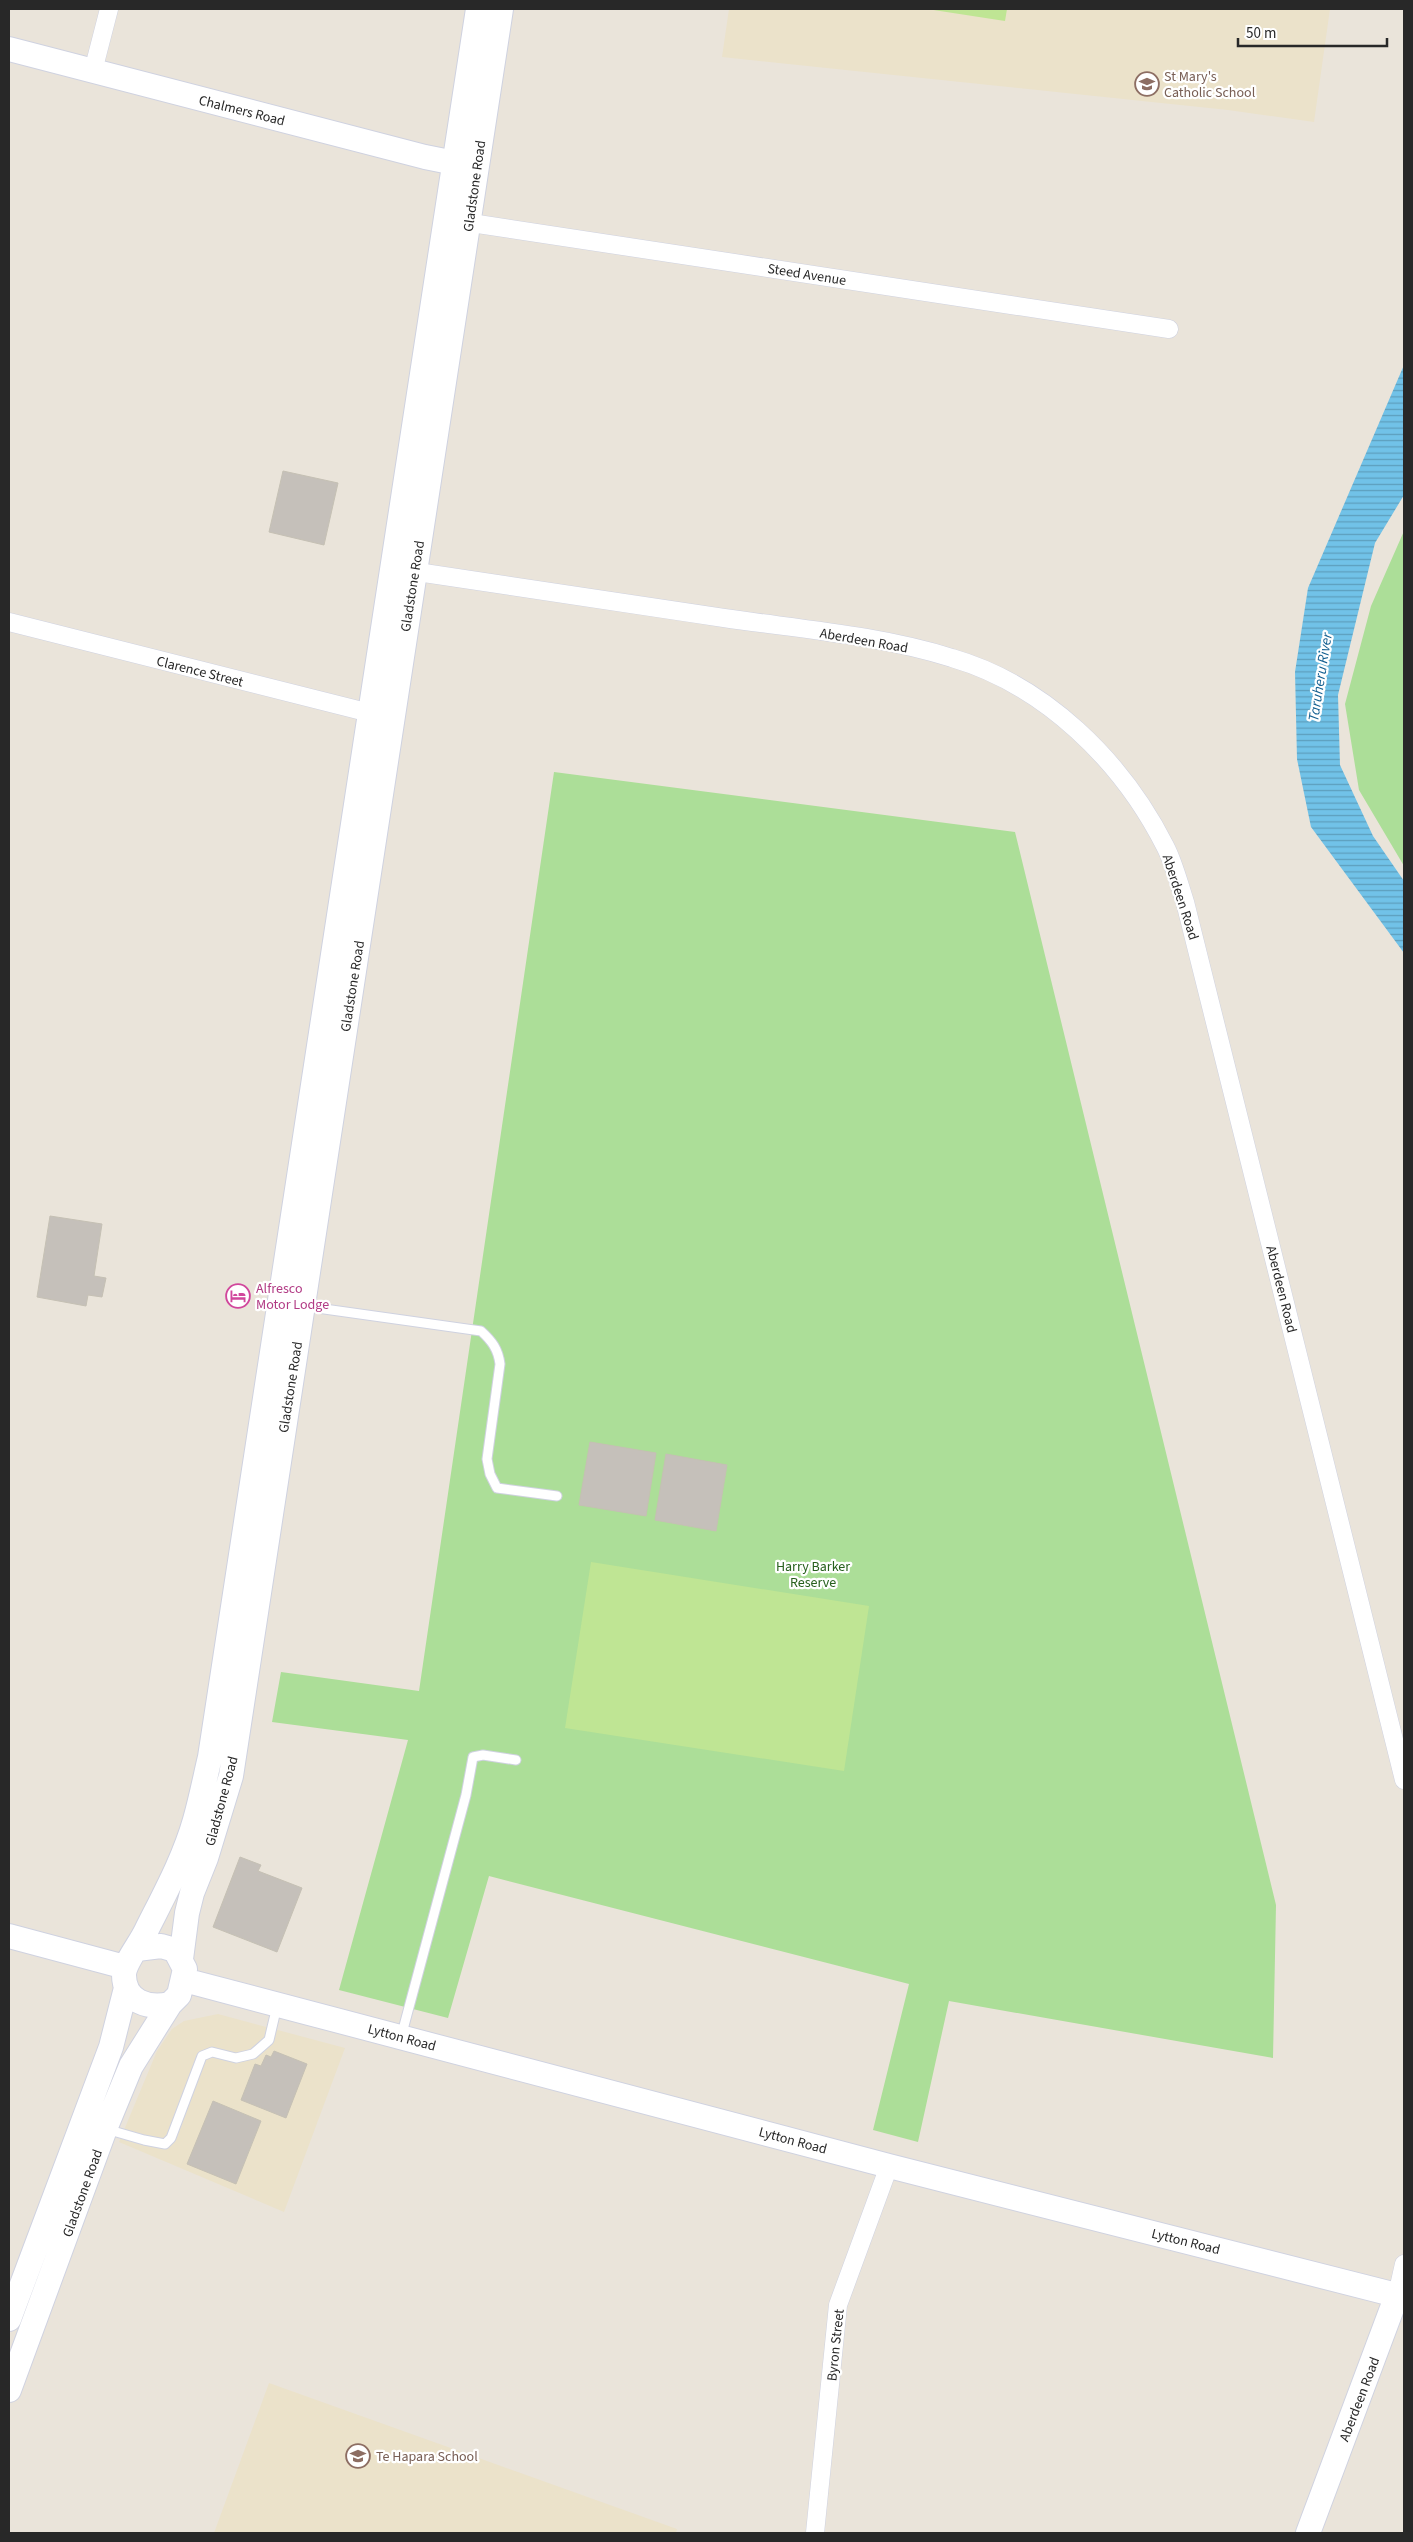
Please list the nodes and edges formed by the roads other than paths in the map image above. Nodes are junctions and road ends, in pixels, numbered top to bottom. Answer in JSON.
{"nodes":[{"id":1,"x":109,"y":9,"type":"edge"},
{"id":2,"x":478,"y":9,"type":"edge"},
{"id":3,"x":501,"y":9,"type":"edge"},
{"id":4,"x":9,"y":49,"type":"edge"},
{"id":5,"x":93,"y":71,"type":"junction"},
{"id":6,"x":466,"y":165,"type":"junction"},
{"id":7,"x":445,"y":220,"type":"junction"},
{"id":8,"x":469,"y":222,"type":"junction"},
{"id":9,"x":1169,"y":329,"type":"dead end"},
{"id":10,"x":404,"y":570,"type":"junction"},
{"id":11,"x":9,"y":622,"type":"edge"},
{"id":12,"x":381,"y":716,"type":"junction"},
{"id":13,"x":290,"y":1304,"type":"junction"},
{"id":14,"x":557,"y":1496,"type":"dead end"},
{"id":15,"x":516,"y":1760,"type":"dead end"},
{"id":16,"x":1404,"y":1780,"type":"edge"},
{"id":17,"x":9,"y":1936,"type":"edge"},
{"id":18,"x":129,"y":1968,"type":"junction"},
{"id":19,"x":183,"y":1970,"type":"junction"},
{"id":20,"x":170,"y":2004,"type":"junction"},
{"id":21,"x":278,"y":2005,"type":"junction"},
{"id":22,"x":401,"y":2037,"type":"junction"},
{"id":23,"x":105,"y":2128,"type":"junction"},
{"id":24,"x":889,"y":2166,"type":"junction"},
{"id":25,"x":1404,"y":2264,"type":"edge"},
{"id":26,"x":1400,"y":2296,"type":"edge"},
{"id":27,"x":9,"y":2319,"type":"edge"},
{"id":28,"x":9,"y":2390,"type":"edge"},
{"id":29,"x":815,"y":2533,"type":"edge"},
{"id":30,"x":1308,"y":2533,"type":"edge"}],
"edges":[{"from":1,"to":5,"type":"street"},
{"from":2,"to":6,"type":"main road","name":"Gladstone Road"},
{"from":3,"to":6,"type":"main road","name":"Gladstone Road"},
{"from":4,"to":5,"type":"main road","name":"Chalmers Road"},
{"from":5,"to":6,"type":"main road","name":"Chalmers Road"},
{"from":6,"to":7,"type":"main road","name":"Gladstone Road"},
{"from":6,"to":8,"type":"main road","name":"Gladstone Road"},
{"from":7,"to":8,"type":"street","name":"Steed Avenue"},
{"from":7,"to":10,"type":"main road","name":"Gladstone Road"},
{"from":8,"to":9,"type":"street","name":"Steed Avenue"},
{"from":8,"to":10,"type":"main road","name":"Gladstone Road"},
{"from":10,"to":12,"type":"main road","name":"Gladstone Road"},
{"from":10,"to":16,"type":"street","name":"Aberdeen Road"},
{"from":11,"to":12,"type":"street","name":"Clarence Street"},
{"from":12,"to":13,"type":"main road","name":"Gladstone Road"},
{"from":13,"to":14,"type":"lane"},
{"from":13,"to":18,"type":"main road","name":"Gladstone Road"},
{"from":13,"to":19,"type":"main road","name":"Gladstone Road"},
{"from":15,"to":22,"type":"lane"},
{"from":17,"to":18,"type":"main road"},
{"from":18,"to":19,"type":"main road"},
{"from":18,"to":20,"type":"main road"},
{"from":18,"to":27,"type":"main road","name":"Gladstone Road"},
{"from":19,"to":20,"type":"main road"},
{"from":19,"to":21,"type":"main road","name":"Lytton Road"},
{"from":20,"to":23,"type":"main road","name":"Gladstone Road"},
{"from":21,"to":22,"type":"main road","name":"Lytton Road"},
{"from":21,"to":23,"type":"lane"},
{"from":22,"to":24,"type":"main road","name":"Lytton Road"},
{"from":23,"to":28,"type":"main road","name":"Gladstone Road"},
{"from":24,"to":26,"type":"main road","name":"Lytton Road"},
{"from":24,"to":29,"type":"street","name":"Byron Street"},
{"from":25,"to":26,"type":"street","name":"Aberdeen Road"},
{"from":26,"to":30,"type":"main road","name":"Aberdeen Road"}]}
